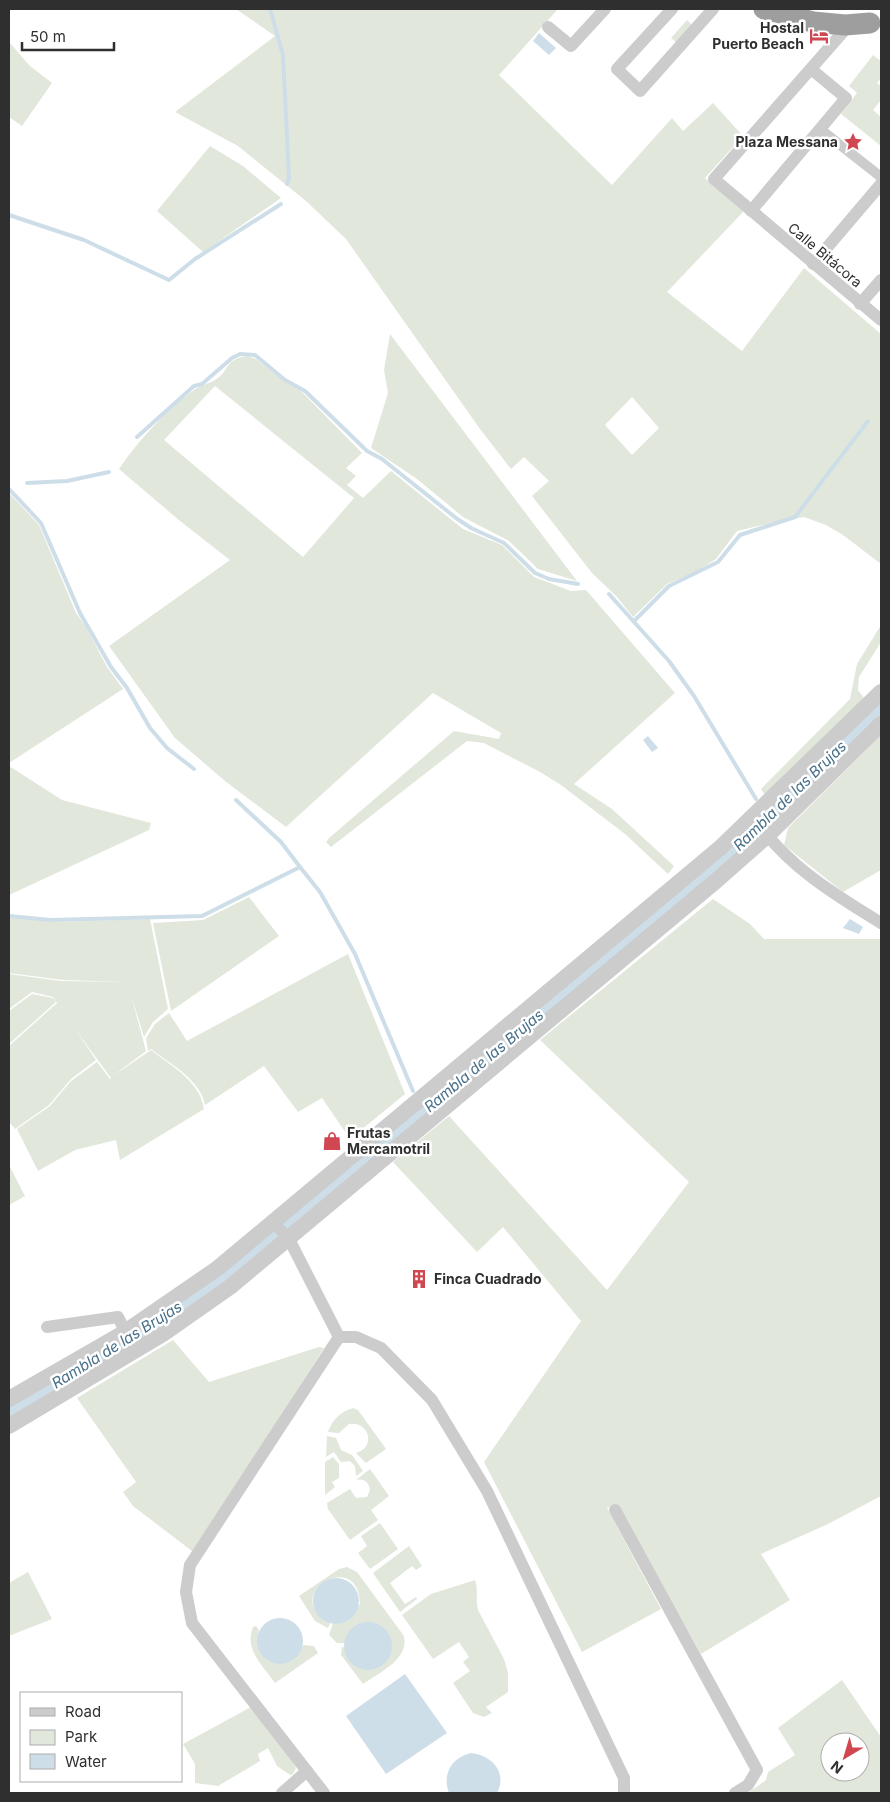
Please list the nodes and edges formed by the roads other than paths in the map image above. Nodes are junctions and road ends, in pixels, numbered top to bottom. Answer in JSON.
{"nodes":[{"id":1,"x":605,"y":9,"type":"edge"},
{"id":2,"x":672,"y":9,"type":"edge"},
{"id":3,"x":713,"y":9,"type":"edge"},
{"id":4,"x":764,"y":9,"type":"edge"},
{"id":5,"x":823,"y":9,"type":"edge"},
{"id":6,"x":798,"y":17,"type":"junction"},
{"id":7,"x":847,"y":17,"type":"edge"},
{"id":8,"x":876,"y":23,"type":"edge"},
{"id":9,"x":548,"y":27,"type":"dead end"},
{"id":10,"x":811,"y":68,"type":"junction"},
{"id":11,"x":820,"y":128,"type":"junction"},
{"id":12,"x":881,"y":177,"type":"edge"},
{"id":13,"x":881,"y":184,"type":"edge"},
{"id":14,"x":751,"y":211,"type":"junction"},
{"id":15,"x":813,"y":264,"type":"junction"},
{"id":16,"x":881,"y":280,"type":"edge"},
{"id":17,"x":860,"y":304,"type":"junction"},
{"id":18,"x":881,"y":320,"type":"edge"},
{"id":19,"x":881,"y":692,"type":"edge"},
{"id":20,"x":881,"y":724,"type":"edge"},
{"id":21,"x":755,"y":819,"type":"junction"},
{"id":22,"x":766,"y":833,"type":"junction"},
{"id":23,"x":881,"y":923,"type":"edge"},
{"id":24,"x":275,"y":1223,"type":"junction"},
{"id":25,"x":287,"y":1238,"type":"junction"},
{"id":26,"x":47,"y":1327,"type":"dead end"},
{"id":27,"x":125,"y":1331,"type":"junction"},
{"id":28,"x":339,"y":1337,"type":"junction"},
{"id":29,"x":9,"y":1399,"type":"edge"},
{"id":30,"x":9,"y":1426,"type":"edge"},
{"id":31,"x":615,"y":1510,"type":"dead end"},
{"id":32,"x":307,"y":1771,"type":"junction"},
{"id":33,"x":282,"y":1793,"type":"edge"},
{"id":34,"x":324,"y":1793,"type":"edge"},
{"id":35,"x":624,"y":1793,"type":"edge"},
{"id":36,"x":735,"y":1793,"type":"edge"}],
"edges":[{"from":1,"to":9,"type":"street"},
{"from":2,"to":3,"type":"street"},
{"from":4,"to":6,"type":"highway"},
{"from":5,"to":6,"type":"highway"},
{"from":6,"to":7,"type":"highway"},
{"from":7,"to":8,"type":"highway"},
{"from":7,"to":10,"type":"street"},
{"from":10,"to":11,"type":"street"},
{"from":10,"to":14,"type":"street","name":"Calle Bitácora"},
{"from":11,"to":12,"type":"street"},
{"from":11,"to":14,"type":"street"},
{"from":13,"to":15,"type":"street"},
{"from":14,"to":15,"type":"street","name":"Calle Bitácora"},
{"from":15,"to":17,"type":"street","name":"Calle Bitácora"},
{"from":16,"to":17,"type":"street"},
{"from":17,"to":18,"type":"street","name":"Calle Bitácora"},
{"from":19,"to":21,"type":"street"},
{"from":20,"to":22,"type":"street"},
{"from":21,"to":22,"type":"street"},
{"from":21,"to":24,"type":"street"},
{"from":22,"to":23,"type":"street"},
{"from":22,"to":25,"type":"street"},
{"from":24,"to":25,"type":"street"},
{"from":24,"to":27,"type":"street"},
{"from":25,"to":28,"type":"street"},
{"from":25,"to":30,"type":"street"},
{"from":26,"to":27,"type":"street"},
{"from":27,"to":29,"type":"street"},
{"from":28,"to":32,"type":"street"},
{"from":28,"to":35,"type":"street"},
{"from":31,"to":36,"type":"street"},
{"from":32,"to":33,"type":"street"},
{"from":32,"to":34,"type":"street"}]}
